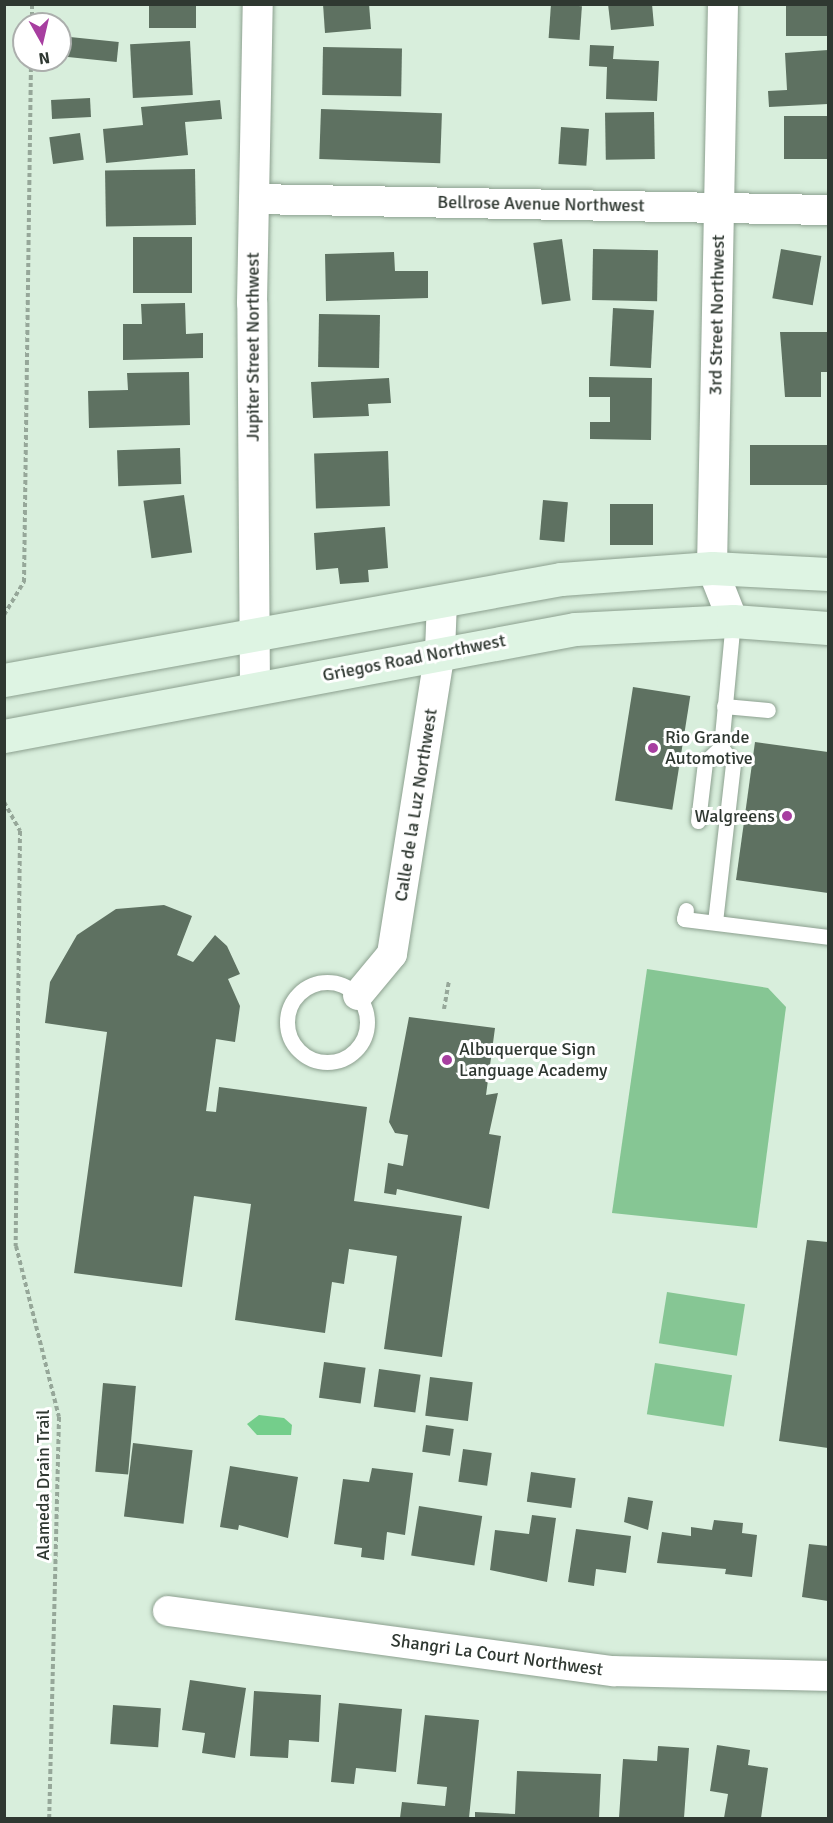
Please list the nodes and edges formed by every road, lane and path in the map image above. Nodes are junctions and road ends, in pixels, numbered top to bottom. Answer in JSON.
{"nodes":[{"id":1,"x":258,"y":4,"type":"edge"},
{"id":2,"x":723,"y":4,"type":"edge"},
{"id":3,"x":32,"y":72,"type":"edge"},
{"id":4,"x":254,"y":199,"type":"junction"},
{"id":5,"x":720,"y":208,"type":"junction"},
{"id":6,"x":828,"y":210,"type":"edge"},
{"id":7,"x":712,"y":568,"type":"junction"},
{"id":8,"x":828,"y":574,"type":"edge"},
{"id":9,"x":442,"y":602,"type":"junction"},
{"id":10,"x":4,"y":615,"type":"edge"},
{"id":11,"x":733,"y":621,"type":"junction"},
{"id":12,"x":828,"y":628,"type":"edge"},
{"id":13,"x":254,"y":636,"type":"junction"},
{"id":14,"x":440,"y":651,"type":"junction"},
{"id":15,"x":4,"y":680,"type":"edge"},
{"id":16,"x":255,"y":689,"type":"junction"},
{"id":17,"x":724,"y":706,"type":"junction"},
{"id":18,"x":768,"y":710,"type":"dead end"},
{"id":19,"x":4,"y":736,"type":"edge"},
{"id":20,"x":720,"y":747,"type":"junction"},
{"id":21,"x":4,"y":802,"type":"edge"},
{"id":22,"x":698,"y":821,"type":"dead end"},
{"id":23,"x":686,"y":910,"type":"dead end"},
{"id":24,"x":715,"y":922,"type":"junction"},
{"id":25,"x":828,"y":938,"type":"edge"},
{"id":26,"x":449,"y":980,"type":"dead end"},
{"id":27,"x":358,"y":995,"type":"junction"},
{"id":28,"x":444,"y":1009,"type":"dead end"},
{"id":29,"x":168,"y":1611,"type":"dead end"},
{"id":30,"x":828,"y":1676,"type":"edge"},
{"id":31,"x":49,"y":1818,"type":"edge"}],
"edges":[{"from":1,"to":4,"type":"street","name":"Jupiter Street Northwest"},
{"from":2,"to":5,"type":"street","name":"3rd Street Northwest"},
{"from":3,"to":10,"type":"path"},
{"from":4,"to":5,"type":"street","name":"Bellrose Avenue Northwest"},
{"from":4,"to":13,"type":"street","name":"Jupiter Street Northwest"},
{"from":5,"to":6,"type":"street","name":"Bellrose Avenue Northwest"},
{"from":5,"to":7,"type":"street","name":"3rd Street Northwest"},
{"from":7,"to":8,"type":"main road"},
{"from":7,"to":9,"type":"main road"},
{"from":7,"to":11,"type":"street","name":"3rd Street Northwest"},
{"from":9,"to":13,"type":"main road"},
{"from":9,"to":14,"type":"street","name":"Calle de la Luz Northwest"},
{"from":11,"to":12,"type":"main road","name":"Griegos Road Northwest"},
{"from":11,"to":14,"type":"main road","name":"Griegos Road Northwest"},
{"from":11,"to":17,"type":"lane"},
{"from":13,"to":15,"type":"main road"},
{"from":13,"to":16,"type":"street","name":"Jupiter Street Northwest"},
{"from":14,"to":16,"type":"main road","name":"Griegos Road Northwest"},
{"from":14,"to":27,"type":"street","name":"Calle de la Luz Northwest"},
{"from":16,"to":19,"type":"main road","name":"Griegos Road Northwest"},
{"from":17,"to":18,"type":"lane"},
{"from":17,"to":20,"type":"lane"},
{"from":20,"to":22,"type":"lane"},
{"from":20,"to":24,"type":"lane"},
{"from":21,"to":31,"type":"path","name":"Alameda Drain Trail"},
{"from":23,"to":24,"type":"lane"},
{"from":24,"to":25,"type":"lane"},
{"from":26,"to":28,"type":"path"},
{"from":27,"to":27,"type":"lane"},
{"from":29,"to":30,"type":"street","name":"Shangri La Court Northwest"}]}
